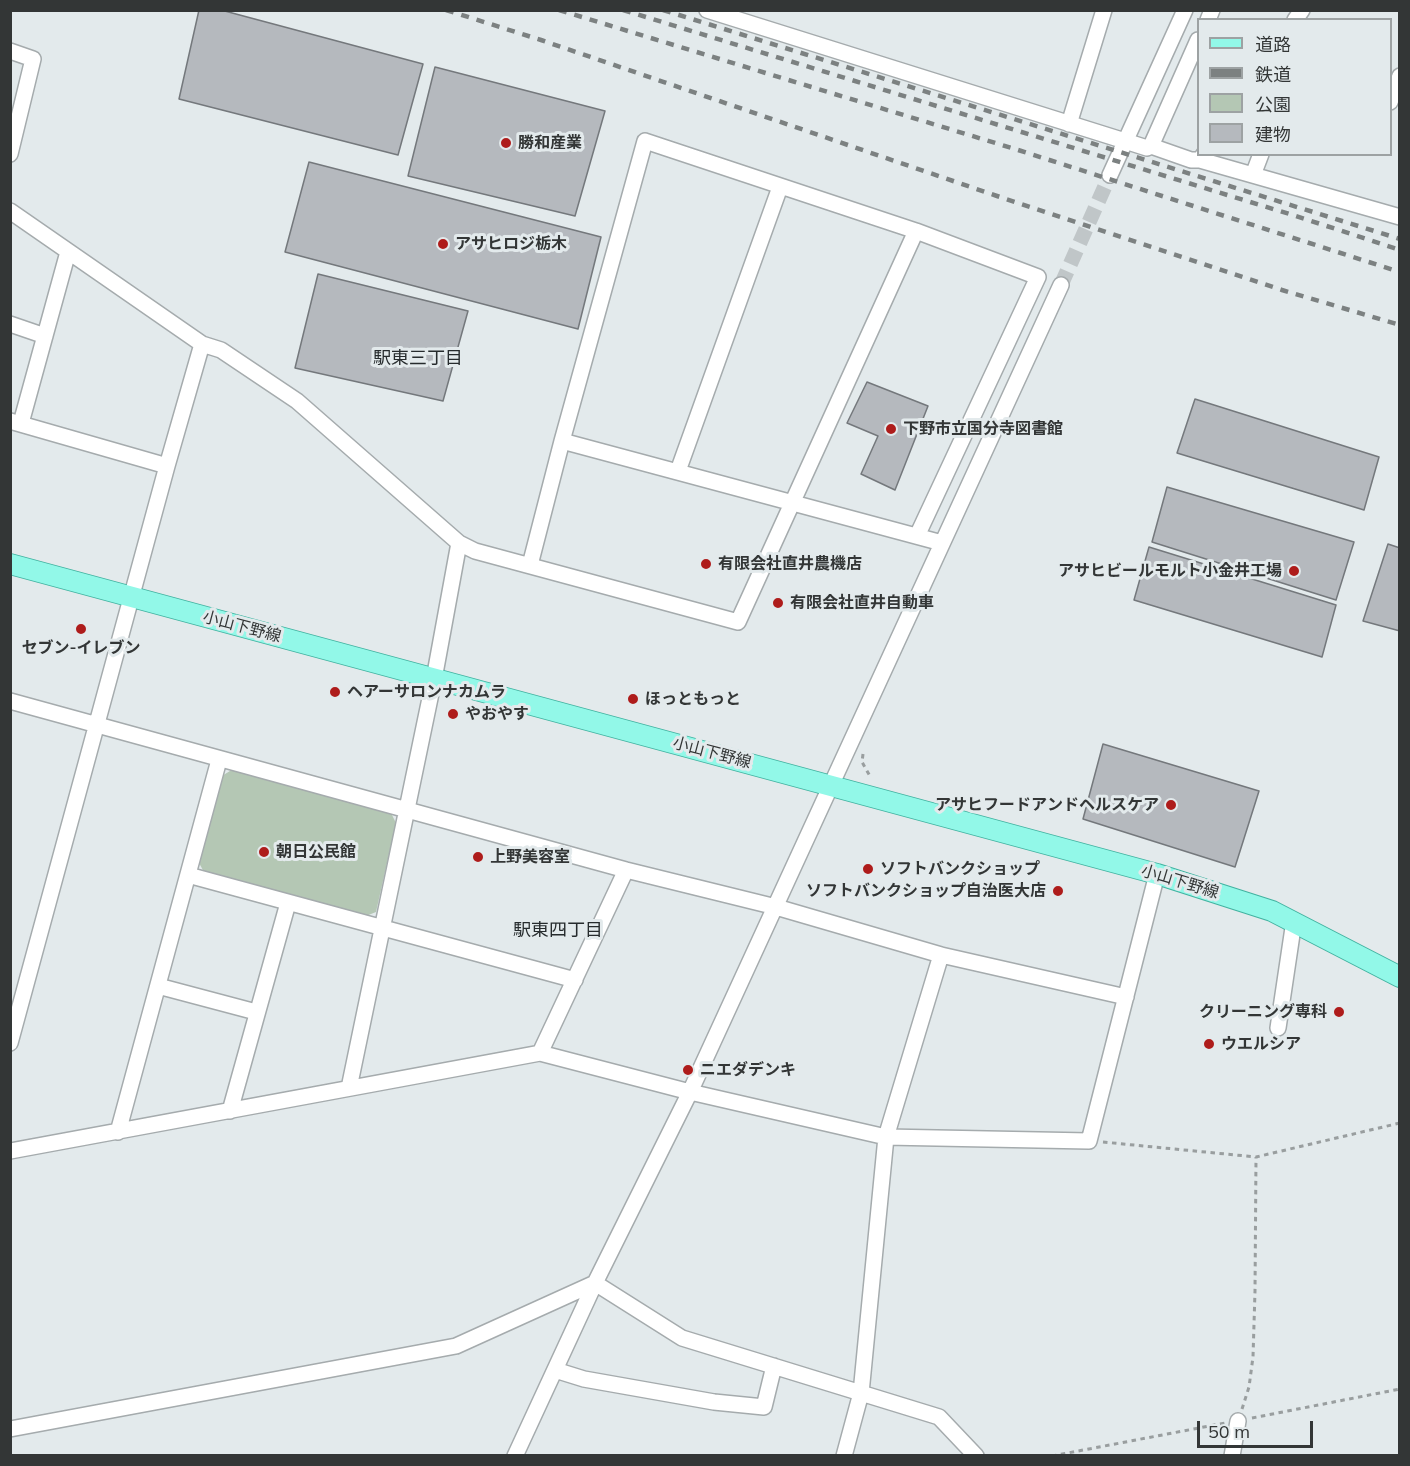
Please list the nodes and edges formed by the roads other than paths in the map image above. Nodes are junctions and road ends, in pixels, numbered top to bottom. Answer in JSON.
{"nodes":[{"id":1,"x":707,"y":10,"type":"edge"},
{"id":2,"x":1104,"y":10,"type":"edge"},
{"id":3,"x":1185,"y":10,"type":"edge"},
{"id":4,"x":732,"y":14,"type":"edge"},
{"id":5,"x":1197,"y":42,"type":"edge"},
{"id":6,"x":10,"y":51,"type":"edge"},
{"id":7,"x":1400,"y":76,"type":"edge"},
{"id":8,"x":1392,"y":97,"type":"edge"},
{"id":9,"x":1069,"y":124,"type":"junction"},
{"id":10,"x":1125,"y":141,"type":"junction"},
{"id":11,"x":1151,"y":146,"type":"junction"},
{"id":12,"x":10,"y":154,"type":"edge"},
{"id":13,"x":1261,"y":156,"type":"edge"},
{"id":14,"x":1202,"y":157,"type":"edge"},
{"id":15,"x":1110,"y":175,"type":"tunnel mouth"},
{"id":16,"x":1253,"y":175,"type":"junction"},
{"id":17,"x":780,"y":187,"type":"junction"},
{"id":18,"x":10,"y":212,"type":"edge"},
{"id":19,"x":1400,"y":217,"type":"edge"},
{"id":20,"x":916,"y":231,"type":"junction"},
{"id":21,"x":68,"y":252,"type":"junction"},
{"id":22,"x":1061,"y":285,"type":"tunnel mouth"},
{"id":23,"x":10,"y":324,"type":"edge"},
{"id":24,"x":45,"y":336,"type":"junction"},
{"id":25,"x":202,"y":344,"type":"junction"},
{"id":26,"x":16,"y":422,"type":"edge"},
{"id":27,"x":562,"y":441,"type":"junction"},
{"id":28,"x":167,"y":466,"type":"junction"},
{"id":29,"x":678,"y":471,"type":"junction"},
{"id":30,"x":792,"y":504,"type":"junction"},
{"id":31,"x":917,"y":536,"type":"junction"},
{"id":32,"x":459,"y":543,"type":"junction"},
{"id":33,"x":942,"y":543,"type":"junction"},
{"id":34,"x":10,"y":564,"type":"edge"},
{"id":35,"x":530,"y":565,"type":"junction"},
{"id":36,"x":131,"y":596,"type":"junction"},
{"id":37,"x":434,"y":679,"type":"junction"},
{"id":38,"x":10,"y":701,"type":"edge"},
{"id":39,"x":96,"y":725,"type":"junction"},
{"id":40,"x":219,"y":759,"type":"junction"},
{"id":41,"x":832,"y":785,"type":"junction"},
{"id":42,"x":406,"y":810,"type":"junction"},
{"id":43,"x":626,"y":870,"type":"junction"},
{"id":44,"x":1158,"y":874,"type":"junction"},
{"id":45,"x":188,"y":875,"type":"junction"},
{"id":46,"x":288,"y":903,"type":"junction"},
{"id":47,"x":776,"y":907,"type":"junction"},
{"id":48,"x":1294,"y":921,"type":"junction"},
{"id":49,"x":381,"y":928,"type":"junction"},
{"id":50,"x":941,"y":955,"type":"junction"},
{"id":51,"x":1400,"y":977,"type":"edge"},
{"id":52,"x":576,"y":980,"type":"junction"},
{"id":53,"x":158,"y":986,"type":"junction"},
{"id":54,"x":1126,"y":997,"type":"junction"},
{"id":55,"x":14,"y":1012,"type":"edge"},
{"id":56,"x":256,"y":1012,"type":"junction"},
{"id":57,"x":1278,"y":1028,"type":"dead end"},
{"id":58,"x":10,"y":1043,"type":"edge"},
{"id":59,"x":540,"y":1053,"type":"junction"},
{"id":60,"x":348,"y":1088,"type":"junction"},
{"id":61,"x":690,"y":1092,"type":"junction"},
{"id":62,"x":230,"y":1111,"type":"junction"},
{"id":63,"x":118,"y":1132,"type":"junction"},
{"id":64,"x":886,"y":1137,"type":"junction"},
{"id":65,"x":10,"y":1151,"type":"edge"},
{"id":66,"x":595,"y":1283,"type":"junction"},
{"id":67,"x":774,"y":1366,"type":"junction"},
{"id":68,"x":555,"y":1370,"type":"junction"},
{"id":69,"x":861,"y":1393,"type":"junction"},
{"id":70,"x":1238,"y":1421,"type":"road end"},
{"id":71,"x":10,"y":1429,"type":"edge"},
{"id":72,"x":515,"y":1455,"type":"edge"},
{"id":73,"x":844,"y":1455,"type":"edge"},
{"id":74,"x":976,"y":1455,"type":"edge"},
{"id":75,"x":1232,"y":1455,"type":"edge"}],
"edges":[{"from":1,"to":4,"type":"street"},
{"from":2,"to":9,"type":"street"},
{"from":3,"to":10,"type":"street"},
{"from":4,"to":9,"type":"street"},
{"from":5,"to":11,"type":"street"},
{"from":6,"to":12,"type":"street"},
{"from":7,"to":8,"type":"street"},
{"from":9,"to":10,"type":"street"},
{"from":10,"to":11,"type":"street"},
{"from":10,"to":15,"type":"street"},
{"from":11,"to":14,"type":"street"},
{"from":13,"to":16,"type":"street"},
{"from":14,"to":16,"type":"street"},
{"from":16,"to":19,"type":"street"},
{"from":17,"to":20,"type":"street"},
{"from":17,"to":27,"type":"street"},
{"from":17,"to":29,"type":"street"},
{"from":18,"to":21,"type":"street"},
{"from":20,"to":30,"type":"street"},
{"from":20,"to":31,"type":"street"},
{"from":21,"to":24,"type":"street"},
{"from":21,"to":25,"type":"street"},
{"from":22,"to":33,"type":"street"},
{"from":23,"to":24,"type":"street"},
{"from":24,"to":26,"type":"street"},
{"from":25,"to":28,"type":"street"},
{"from":25,"to":32,"type":"street"},
{"from":26,"to":28,"type":"street"},
{"from":27,"to":29,"type":"street"},
{"from":27,"to":35,"type":"street"},
{"from":28,"to":36,"type":"street"},
{"from":29,"to":30,"type":"street"},
{"from":30,"to":31,"type":"street"},
{"from":30,"to":35,"type":"street"},
{"from":31,"to":33,"type":"street"},
{"from":32,"to":35,"type":"street"},
{"from":32,"to":37,"type":"street"},
{"from":33,"to":41,"type":"street"},
{"from":34,"to":36,"type":"main road","name":"小山下野線"},
{"from":36,"to":37,"type":"main road","name":"小山下野線"},
{"from":36,"to":39,"type":"street"},
{"from":37,"to":41,"type":"main road","name":"小山下野線"},
{"from":37,"to":42,"type":"street"},
{"from":38,"to":39,"type":"street"},
{"from":39,"to":40,"type":"street"},
{"from":39,"to":55,"type":"street"},
{"from":40,"to":42,"type":"street"},
{"from":40,"to":45,"type":"street"},
{"from":41,"to":44,"type":"main road","name":"小山下野線"},
{"from":41,"to":47,"type":"street"},
{"from":42,"to":43,"type":"street"},
{"from":42,"to":49,"type":"street"},
{"from":43,"to":47,"type":"street"},
{"from":43,"to":52,"type":"street"},
{"from":44,"to":48,"type":"main road","name":"小山下野線"},
{"from":44,"to":54,"type":"street"},
{"from":45,"to":46,"type":"street"},
{"from":45,"to":53,"type":"street"},
{"from":46,"to":49,"type":"street"},
{"from":46,"to":56,"type":"street"},
{"from":47,"to":50,"type":"street"},
{"from":47,"to":61,"type":"street"},
{"from":48,"to":51,"type":"main road","name":"小山下野線"},
{"from":48,"to":57,"type":"street"},
{"from":49,"to":52,"type":"street"},
{"from":49,"to":60,"type":"street"},
{"from":50,"to":54,"type":"street"},
{"from":50,"to":64,"type":"street"},
{"from":52,"to":59,"type":"street"},
{"from":53,"to":56,"type":"street"},
{"from":53,"to":63,"type":"street"},
{"from":54,"to":64,"type":"street"},
{"from":55,"to":58,"type":"street"},
{"from":56,"to":62,"type":"street"},
{"from":59,"to":60,"type":"street"},
{"from":59,"to":61,"type":"street"},
{"from":60,"to":62,"type":"street"},
{"from":61,"to":64,"type":"street"},
{"from":61,"to":66,"type":"street"},
{"from":62,"to":63,"type":"street"},
{"from":63,"to":65,"type":"street"},
{"from":64,"to":69,"type":"street"},
{"from":66,"to":67,"type":"street"},
{"from":66,"to":68,"type":"street"},
{"from":66,"to":71,"type":"street"},
{"from":67,"to":68,"type":"street"},
{"from":67,"to":69,"type":"street"},
{"from":68,"to":72,"type":"street"},
{"from":69,"to":73,"type":"street"},
{"from":69,"to":74,"type":"street"},
{"from":70,"to":75,"type":"street"}]}
